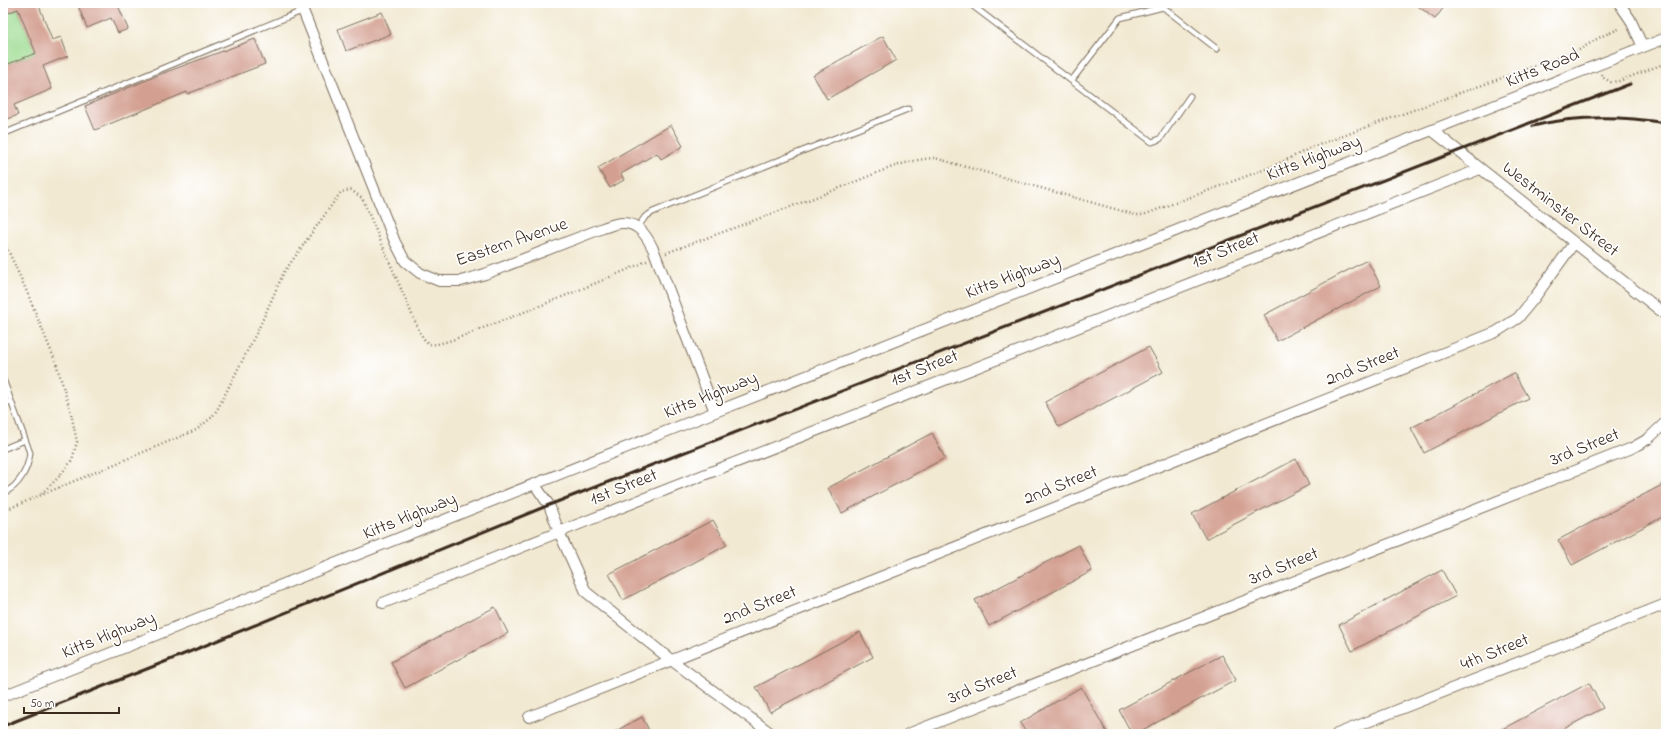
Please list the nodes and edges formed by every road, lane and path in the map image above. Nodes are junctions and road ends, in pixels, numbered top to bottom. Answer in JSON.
{"nodes":[{"id":1,"x":969,"y":3,"type":"edge"},
{"id":2,"x":1619,"y":3,"type":"edge"},
{"id":3,"x":1164,"y":5,"type":"edge"},
{"id":4,"x":301,"y":7,"type":"edge"},
{"id":5,"x":1621,"y":28,"type":"dead end"},
{"id":6,"x":1666,"y":38,"type":"edge"},
{"id":7,"x":1643,"y":47,"type":"junction"},
{"id":8,"x":1217,"y":49,"type":"dead end"},
{"id":9,"x":1666,"y":63,"type":"edge"},
{"id":10,"x":1599,"y":65,"type":"junction"},
{"id":11,"x":1072,"y":80,"type":"junction"},
{"id":12,"x":1190,"y":96,"type":"dead end"},
{"id":13,"x":908,"y":109,"type":"dead end"},
{"id":14,"x":1433,"y":131,"type":"junction"},
{"id":15,"x":3,"y":134,"type":"edge"},
{"id":16,"x":1480,"y":169,"type":"junction"},
{"id":17,"x":638,"y":227,"type":"junction"},
{"id":18,"x":3,"y":239,"type":"edge"},
{"id":19,"x":1574,"y":243,"type":"junction"},
{"id":20,"x":656,"y":256,"type":"junction"},
{"id":21,"x":1666,"y":315,"type":"edge"},
{"id":22,"x":3,"y":379,"type":"edge"},
{"id":23,"x":11,"y":402,"type":"junction"},
{"id":24,"x":3,"y":405,"type":"edge"},
{"id":25,"x":715,"y":412,"type":"junction"},
{"id":26,"x":1666,"y":422,"type":"edge"},
{"id":27,"x":25,"y":440,"type":"junction"},
{"id":28,"x":3,"y":449,"type":"edge"},
{"id":29,"x":535,"y":485,"type":"junction"},
{"id":30,"x":3,"y":493,"type":"edge"},
{"id":31,"x":38,"y":497,"type":"junction"},
{"id":32,"x":3,"y":511,"type":"edge"},
{"id":33,"x":558,"y":532,"type":"junction"},
{"id":34,"x":383,"y":603,"type":"dead end"},
{"id":35,"x":1666,"y":604,"type":"edge"},
{"id":36,"x":671,"y":660,"type":"junction"},
{"id":37,"x":3,"y":696,"type":"edge"},
{"id":38,"x":529,"y":717,"type":"dead end"},
{"id":39,"x":772,"y":734,"type":"edge"},
{"id":40,"x":908,"y":734,"type":"edge"},
{"id":41,"x":1336,"y":734,"type":"edge"}],
"edges":[{"from":1,"to":11,"type":"lane"},
{"from":2,"to":7,"type":"street"},
{"from":3,"to":8,"type":"lane"},
{"from":3,"to":11,"type":"lane"},
{"from":4,"to":15,"type":"lane"},
{"from":4,"to":17,"type":"street","name":"Eastern Avenue"},
{"from":5,"to":20,"type":"path"},
{"from":6,"to":7,"type":"street","name":"Kitts Road"},
{"from":7,"to":10,"type":"street","name":"Kitts Road"},
{"from":9,"to":10,"type":"path"},
{"from":10,"to":14,"type":"street","name":"Kitts Road"},
{"from":11,"to":12,"type":"lane"},
{"from":13,"to":17,"type":"lane"},
{"from":14,"to":16,"type":"street","name":"Westminster Street"},
{"from":14,"to":25,"type":"street","name":"Kitts Highway"},
{"from":16,"to":19,"type":"street","name":"Westminster Street"},
{"from":16,"to":33,"type":"street","name":"1st Street"},
{"from":17,"to":20,"type":"street"},
{"from":18,"to":31,"type":"path"},
{"from":19,"to":21,"type":"street","name":"Westminster Street"},
{"from":19,"to":36,"type":"street","name":"2nd Street"},
{"from":20,"to":25,"type":"street"},
{"from":20,"to":31,"type":"path"},
{"from":22,"to":23,"type":"lane"},
{"from":23,"to":24,"type":"lane"},
{"from":23,"to":27,"type":"lane"},
{"from":25,"to":29,"type":"street","name":"Kitts Highway"},
{"from":26,"to":40,"type":"street","name":"3rd Street"},
{"from":27,"to":28,"type":"lane"},
{"from":27,"to":30,"type":"lane"},
{"from":29,"to":33,"type":"street"},
{"from":29,"to":37,"type":"street","name":"Kitts Highway"},
{"from":31,"to":32,"type":"path"},
{"from":33,"to":34,"type":"street","name":"1st Street"},
{"from":33,"to":36,"type":"street"},
{"from":35,"to":41,"type":"street","name":"4th Street"},
{"from":36,"to":38,"type":"street","name":"2nd Street"},
{"from":36,"to":39,"type":"street"}]}
